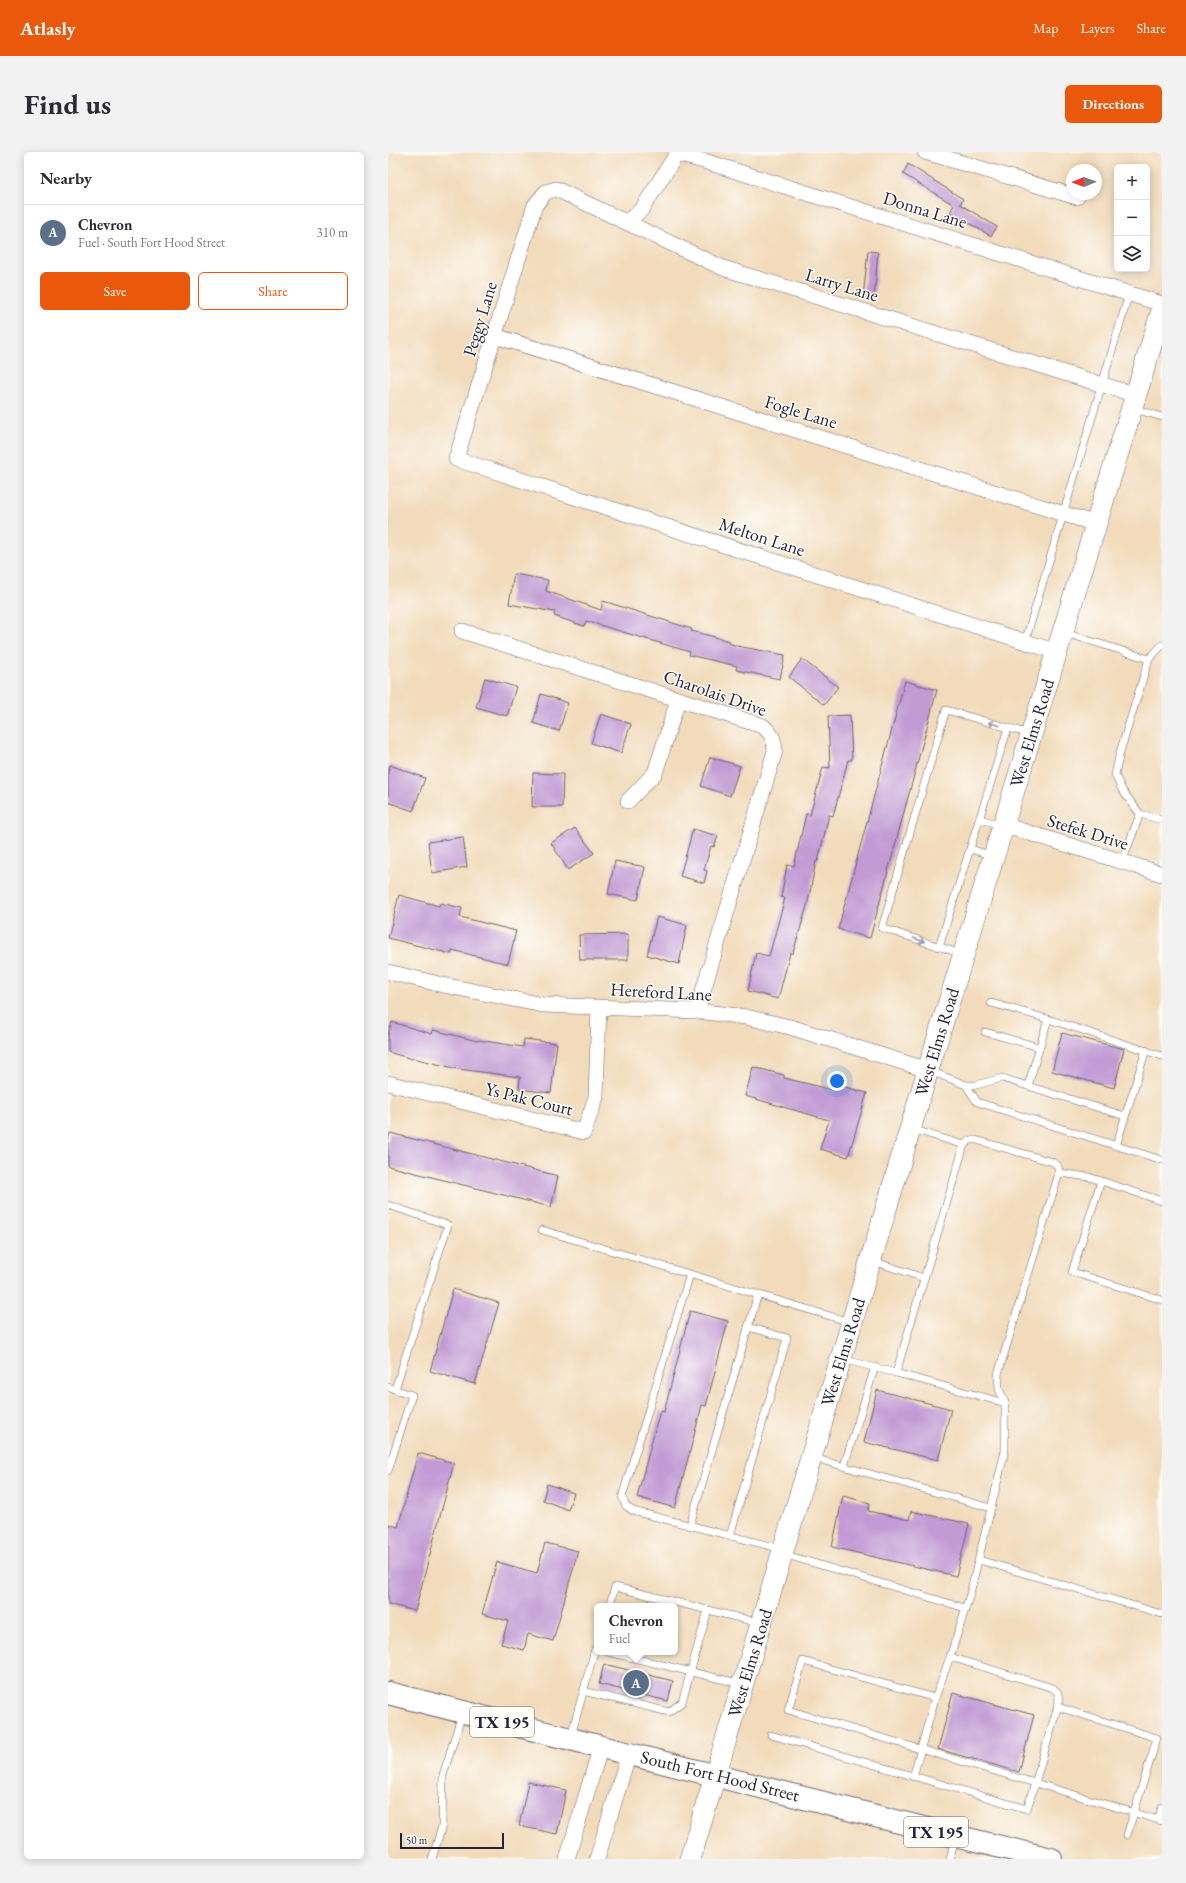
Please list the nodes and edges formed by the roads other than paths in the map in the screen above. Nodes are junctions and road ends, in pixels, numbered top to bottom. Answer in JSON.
{"nodes":[{"id":1,"x":924,"y":152,"type":"edge"},
{"id":2,"x":677,"y":153,"type":"edge"},
{"id":3,"x":546,"y":192,"type":"joint"},
{"id":4,"x":1066,"y":194,"type":"edge"},
{"id":5,"x":627,"y":222,"type":"junction"},
{"id":6,"x":1129,"y":294,"type":"junction"},
{"id":7,"x":1162,"y":304,"type":"edge"},
{"id":8,"x":1162,"y":310,"type":"edge"},
{"id":9,"x":495,"y":336,"type":"junction"},
{"id":10,"x":1102,"y":384,"type":"junction"},
{"id":11,"x":1134,"y":401,"type":"junction"},
{"id":12,"x":1162,"y":417,"type":"edge"},
{"id":13,"x":456,"y":459,"type":"joint"},
{"id":14,"x":1064,"y":513,"type":"junction"},
{"id":15,"x":1096,"y":524,"type":"junction"},
{"id":16,"x":462,"y":631,"type":"dead end"},
{"id":17,"x":1025,"y":642,"type":"junction"},
{"id":18,"x":1060,"y":642,"type":"junction"},
{"id":19,"x":1162,"y":645,"type":"edge"},
{"id":20,"x":1149,"y":659,"type":"junction"},
{"id":21,"x":678,"y":700,"type":"junction"},
{"id":22,"x":1008,"y":728,"type":"junction"},
{"id":23,"x":1031,"y":735,"type":"junction"},
{"id":24,"x":628,"y":801,"type":"dead end"},
{"id":25,"x":1140,"y":814,"type":"junction"},
{"id":26,"x":980,"y":818,"type":"junction"},
{"id":27,"x":1162,"y":820,"type":"edge"},
{"id":28,"x":1003,"y":826,"type":"junction"},
{"id":29,"x":970,"y":849,"type":"junction"},
{"id":30,"x":994,"y":856,"type":"junction"},
{"id":31,"x":1122,"y":862,"type":"junction"},
{"id":32,"x":1162,"y":874,"type":"edge"},
{"id":33,"x":939,"y":947,"type":"junction"},
{"id":34,"x":964,"y":955,"type":"junction"},
{"id":35,"x":388,"y":972,"type":"edge"},
{"id":36,"x":991,"y":1003,"type":"dead end"},
{"id":37,"x":599,"y":1008,"type":"junction"},
{"id":38,"x":697,"y":1011,"type":"junction"},
{"id":39,"x":1048,"y":1019,"type":"junction"},
{"id":40,"x":985,"y":1032,"type":"dead end"},
{"id":41,"x":1039,"y":1047,"type":"junction"},
{"id":42,"x":1146,"y":1050,"type":"junction"},
{"id":43,"x":1162,"y":1056,"type":"edge"},
{"id":44,"x":928,"y":1070,"type":"junction"},
{"id":45,"x":388,"y":1083,"type":"edge"},
{"id":46,"x":966,"y":1085,"type":"junction"},
{"id":47,"x":1028,"y":1086,"type":"junction"},
{"id":48,"x":1125,"y":1116,"type":"junction"},
{"id":49,"x":910,"y":1129,"type":"junction"},
{"id":50,"x":964,"y":1145,"type":"junction"},
{"id":51,"x":1116,"y":1146,"type":"junction"},
{"id":52,"x":1162,"y":1160,"type":"edge"},
{"id":53,"x":1059,"y":1173,"type":"junction"},
{"id":54,"x":1101,"y":1181,"type":"junction"},
{"id":55,"x":1162,"y":1201,"type":"edge"},
{"id":56,"x":388,"y":1205,"type":"edge"},
{"id":57,"x":542,"y":1230,"type":"dead end"},
{"id":58,"x":871,"y":1260,"type":"junction"},
{"id":59,"x":690,"y":1274,"type":"junction"},
{"id":60,"x":924,"y":1278,"type":"junction"},
{"id":61,"x":758,"y":1294,"type":"junction"},
{"id":62,"x":1162,"y":1300,"type":"edge"},
{"id":63,"x":852,"y":1322,"type":"junction"},
{"id":64,"x":748,"y":1327,"type":"junction"},
{"id":65,"x":841,"y":1358,"type":"junction"},
{"id":66,"x":875,"y":1367,"type":"junction"},
{"id":67,"x":896,"y":1373,"type":"junction"},
{"id":68,"x":391,"y":1388,"type":"edge"},
{"id":69,"x":1005,"y":1403,"type":"junction"},
{"id":70,"x":812,"y":1457,"type":"junction"},
{"id":71,"x":844,"y":1466,"type":"junction"},
{"id":72,"x":388,"y":1471,"type":"edge"},
{"id":73,"x":991,"y":1508,"type":"junction"},
{"id":74,"x":690,"y":1526,"type":"junction"},
{"id":75,"x":730,"y":1536,"type":"junction"},
{"id":76,"x":783,"y":1552,"type":"junction"},
{"id":77,"x":979,"y":1560,"type":"junction"},
{"id":78,"x":610,"y":1603,"type":"edge"},
{"id":79,"x":965,"y":1608,"type":"junction"},
{"id":80,"x":708,"y":1610,"type":"junction"},
{"id":81,"x":1162,"y":1614,"type":"edge"},
{"id":82,"x":762,"y":1623,"type":"junction"},
{"id":83,"x":594,"y":1654,"type":"edge"},
{"id":84,"x":620,"y":1655,"type":"edge"},
{"id":85,"x":950,"y":1657,"type":"junction"},
{"id":86,"x":691,"y":1672,"type":"junction"},
{"id":87,"x":743,"y":1684,"type":"junction"},
{"id":88,"x":583,"y":1691,"type":"junction"},
{"id":89,"x":388,"y":1693,"type":"edge"},
{"id":90,"x":935,"y":1698,"type":"junction"},
{"id":91,"x":1058,"y":1707,"type":"junction"},
{"id":92,"x":463,"y":1712,"type":"junction"},
{"id":93,"x":771,"y":1735,"type":"dead end"},
{"id":94,"x":570,"y":1738,"type":"junction"},
{"id":95,"x":601,"y":1746,"type":"junction"},
{"id":96,"x":921,"y":1749,"type":"junction"},
{"id":97,"x":629,"y":1753,"type":"junction"},
{"id":98,"x":716,"y":1776,"type":"junction"},
{"id":99,"x":913,"y":1777,"type":"junction"},
{"id":100,"x":1035,"y":1783,"type":"junction"},
{"id":101,"x":1162,"y":1807,"type":"edge"},
{"id":102,"x":1134,"y":1812,"type":"junction"},
{"id":103,"x":1160,"y":1820,"type":"edge"},
{"id":104,"x":1127,"y":1835,"type":"dead end"},
{"id":105,"x":955,"y":1836,"type":"junction"},
{"id":106,"x":432,"y":1859,"type":"edge"},
{"id":107,"x":567,"y":1859,"type":"edge"},
{"id":108,"x":597,"y":1859,"type":"edge"},
{"id":109,"x":690,"y":1859,"type":"edge"},
{"id":110,"x":950,"y":1859,"type":"edge"},
{"id":111,"x":1051,"y":1859,"type":"edge"}],
"edges":[{"from":1,"to":4,"type":"street"},
{"from":2,"to":5,"type":"street"},
{"from":2,"to":6,"type":"street","name":"Donna Lane"},
{"from":3,"to":5,"type":"street","name":"Larry Lane"},
{"from":3,"to":9,"type":"street","name":"Peggy Lane"},
{"from":5,"to":10,"type":"street","name":"Larry Lane"},
{"from":6,"to":7,"type":"street","name":"Donna Lane"},
{"from":6,"to":10,"type":"lane"},
{"from":8,"to":11,"type":"main road","name":"West Elms Road"},
{"from":9,"to":13,"type":"street","name":"Peggy Lane"},
{"from":9,"to":14,"type":"street","name":"Fogle Lane"},
{"from":10,"to":11,"type":"street","name":"Larry Lane"},
{"from":10,"to":14,"type":"lane"},
{"from":11,"to":12,"type":"lane"},
{"from":11,"to":15,"type":"main road","name":"West Elms Road"},
{"from":13,"to":17,"type":"street","name":"Melton Lane"},
{"from":14,"to":15,"type":"street","name":"Fogle Lane"},
{"from":14,"to":17,"type":"lane"},
{"from":15,"to":18,"type":"main road","name":"West Elms Road"},
{"from":16,"to":21,"type":"street","name":"Charolais Drive"},
{"from":17,"to":18,"type":"street","name":"Melton Lane"},
{"from":18,"to":20,"type":"lane"},
{"from":18,"to":23,"type":"main road","name":"West Elms Road"},
{"from":19,"to":20,"type":"lane"},
{"from":20,"to":25,"type":"lane"},
{"from":21,"to":24,"type":"street"},
{"from":21,"to":38,"type":"street","name":"Charolais Drive"},
{"from":22,"to":23,"type":"lane"},
{"from":22,"to":26,"type":"lane"},
{"from":22,"to":33,"type":"lane","one_way":true},
{"from":23,"to":28,"type":"main road","name":"West Elms Road"},
{"from":25,"to":27,"type":"lane"},
{"from":25,"to":31,"type":"lane"},
{"from":26,"to":28,"type":"lane"},
{"from":26,"to":29,"type":"lane"},
{"from":28,"to":30,"type":"main road","name":"West Elms Road"},
{"from":28,"to":31,"type":"street","name":"Stefek Drive"},
{"from":29,"to":30,"type":"lane"},
{"from":29,"to":33,"type":"lane"},
{"from":30,"to":34,"type":"main road","name":"West Elms Road"},
{"from":31,"to":32,"type":"street","name":"Stefek Drive"},
{"from":33,"to":34,"type":"lane"},
{"from":34,"to":44,"type":"main road","name":"West Elms Road"},
{"from":35,"to":37,"type":"street","name":"Hereford Lane"},
{"from":36,"to":39,"type":"lane"},
{"from":37,"to":38,"type":"street","name":"Hereford Lane"},
{"from":37,"to":45,"type":"street","name":"Ys Pak Court"},
{"from":38,"to":44,"type":"street","name":"Hereford Lane"},
{"from":39,"to":41,"type":"lane"},
{"from":39,"to":42,"type":"lane"},
{"from":40,"to":41,"type":"lane"},
{"from":41,"to":47,"type":"lane"},
{"from":42,"to":43,"type":"lane"},
{"from":42,"to":48,"type":"lane"},
{"from":44,"to":46,"type":"lane"},
{"from":44,"to":49,"type":"main road","name":"West Elms Road"},
{"from":46,"to":47,"type":"lane"},
{"from":46,"to":51,"type":"lane"},
{"from":47,"to":48,"type":"lane"},
{"from":48,"to":51,"type":"lane"},
{"from":49,"to":50,"type":"lane"},
{"from":49,"to":58,"type":"main road","name":"West Elms Road"},
{"from":50,"to":53,"type":"lane"},
{"from":50,"to":60,"type":"lane"},
{"from":51,"to":52,"type":"lane"},
{"from":53,"to":54,"type":"lane"},
{"from":53,"to":69,"type":"lane"},
{"from":54,"to":55,"type":"lane"},
{"from":54,"to":62,"type":"lane"},
{"from":56,"to":68,"type":"lane"},
{"from":57,"to":59,"type":"lane"},
{"from":58,"to":60,"type":"lane"},
{"from":58,"to":63,"type":"main road","name":"West Elms Road"},
{"from":59,"to":61,"type":"lane"},
{"from":59,"to":74,"type":"lane"},
{"from":60,"to":67,"type":"lane"},
{"from":61,"to":63,"type":"lane"},
{"from":61,"to":64,"type":"lane"},
{"from":63,"to":65,"type":"main road","name":"West Elms Road"},
{"from":64,"to":74,"type":"lane"},
{"from":64,"to":75,"type":"lane"},
{"from":65,"to":66,"type":"lane"},
{"from":65,"to":70,"type":"main road","name":"West Elms Road"},
{"from":66,"to":67,"type":"lane"},
{"from":66,"to":71,"type":"lane"},
{"from":67,"to":69,"type":"lane"},
{"from":68,"to":72,"type":"lane"},
{"from":69,"to":73,"type":"lane"},
{"from":70,"to":71,"type":"lane"},
{"from":70,"to":76,"type":"main road","name":"West Elms Road"},
{"from":71,"to":73,"type":"lane"},
{"from":73,"to":77,"type":"lane"},
{"from":74,"to":75,"type":"lane"},
{"from":75,"to":76,"type":"lane"},
{"from":76,"to":79,"type":"lane"},
{"from":76,"to":82,"type":"main road","name":"West Elms Road"},
{"from":77,"to":79,"type":"lane"},
{"from":77,"to":81,"type":"lane"},
{"from":78,"to":80,"type":"lane"},
{"from":79,"to":85,"type":"lane"},
{"from":80,"to":82,"type":"lane"},
{"from":80,"to":86,"type":"lane"},
{"from":82,"to":87,"type":"main road","name":"West Elms Road"},
{"from":83,"to":88,"type":"lane"},
{"from":84,"to":86,"type":"lane"},
{"from":85,"to":90,"type":"lane"},
{"from":85,"to":91,"type":"lane"},
{"from":86,"to":87,"type":"lane"},
{"from":86,"to":88,"type":"lane"},
{"from":87,"to":98,"type":"main road","name":"West Elms Road"},
{"from":88,"to":94,"type":"lane"},
{"from":89,"to":92,"type":"highway","name":"South Fort Hood Street","number":"TX 195"},
{"from":90,"to":96,"type":"lane"},
{"from":90,"to":96,"type":"lane"},
{"from":91,"to":100,"type":"lane"},
{"from":91,"to":102,"type":"lane"},
{"from":92,"to":94,"type":"highway","name":"South Fort Hood Street","number":"TX 195"},
{"from":92,"to":106,"type":"lane"},
{"from":93,"to":99,"type":"lane"},
{"from":94,"to":95,"type":"highway","name":"South Fort Hood Street","number":"TX 195"},
{"from":95,"to":97,"type":"highway","name":"South Fort Hood Street","number":"TX 195"},
{"from":95,"to":107,"type":"street"},
{"from":96,"to":99,"type":"lane"},
{"from":96,"to":100,"type":"lane"},
{"from":97,"to":98,"type":"highway","name":"South Fort Hood Street","number":"TX 195"},
{"from":97,"to":108,"type":"street"},
{"from":98,"to":105,"type":"highway","name":"South Fort Hood Street","number":"TX 195"},
{"from":98,"to":109,"type":"main road","name":"West Elms Road"},
{"from":99,"to":100,"type":"lane"},
{"from":100,"to":102,"type":"lane"},
{"from":101,"to":103,"type":"lane"},
{"from":102,"to":103,"type":"lane"},
{"from":102,"to":104,"type":"lane"},
{"from":105,"to":110,"type":"lane"},
{"from":105,"to":111,"type":"highway","name":"South Fort Hood Street","number":"TX 195"}]}
